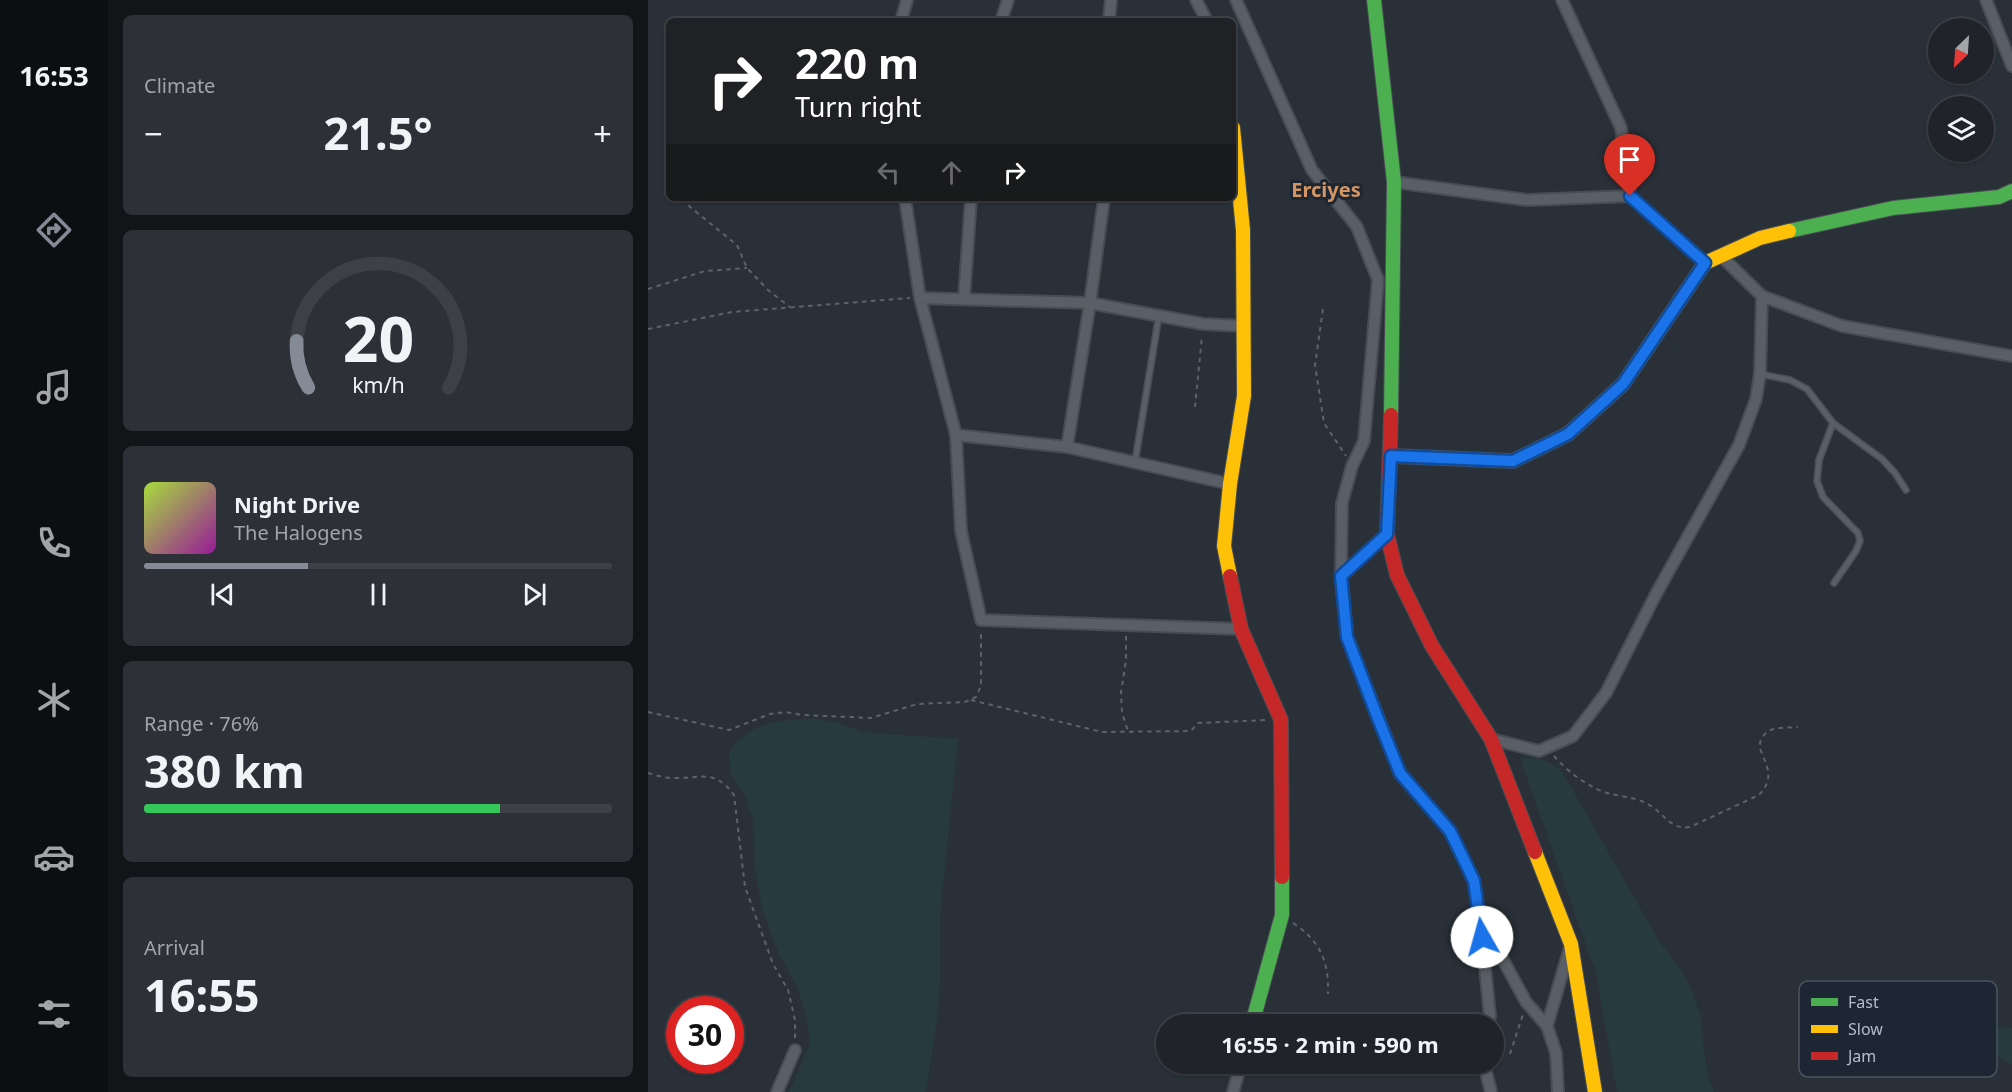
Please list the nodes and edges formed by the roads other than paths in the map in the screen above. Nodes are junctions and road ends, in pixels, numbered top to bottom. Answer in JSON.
{"nodes":[{"id":1,"x":907,"y":0,"type":"edge"},
{"id":2,"x":1008,"y":0,"type":"edge"},
{"id":3,"x":1111,"y":0,"type":"edge"},
{"id":4,"x":1196,"y":0,"type":"edge"},
{"id":5,"x":1236,"y":0,"type":"edge"},
{"id":6,"x":1374,"y":0,"type":"edge"},
{"id":7,"x":1562,"y":0,"type":"edge"},
{"id":8,"x":1986,"y":0,"type":"edge"},
{"id":9,"x":905,"y":18,"type":"edge"},
{"id":10,"x":1002,"y":18,"type":"edge"},
{"id":11,"x":1109,"y":18,"type":"edge"},
{"id":12,"x":1205,"y":18,"type":"edge"},
{"id":13,"x":2012,"y":66,"type":"edge"},
{"id":14,"x":1236,"y":156,"type":"edge"},
{"id":15,"x":1394,"y":182,"type":"junction"},
{"id":16,"x":2012,"y":191,"type":"edge"},
{"id":17,"x":1630,"y":196,"type":"junction"},
{"id":18,"x":905,"y":201,"type":"edge"},
{"id":19,"x":971,"y":201,"type":"edge"},
{"id":20,"x":1104,"y":201,"type":"edge"},
{"id":21,"x":1721,"y":255,"type":"junction"},
{"id":22,"x":1705,"y":263,"type":"junction"},
{"id":23,"x":1378,"y":280,"type":"junction"},
{"id":24,"x":1393,"y":285,"type":"junction"},
{"id":25,"x":1762,"y":296,"type":"junction"},
{"id":26,"x":920,"y":298,"type":"junction"},
{"id":27,"x":964,"y":299,"type":"junction"},
{"id":28,"x":1090,"y":303,"type":"junction"},
{"id":29,"x":1159,"y":315,"type":"junction"},
{"id":30,"x":1244,"y":326,"type":"junction"},
{"id":31,"x":2012,"y":356,"type":"edge"},
{"id":32,"x":1760,"y":374,"type":"junction"},
{"id":33,"x":1833,"y":423,"type":"junction"},
{"id":34,"x":956,"y":435,"type":"junction"},
{"id":35,"x":1067,"y":447,"type":"junction"},
{"id":36,"x":1391,"y":456,"type":"junction"},
{"id":37,"x":1135,"y":462,"type":"junction"},
{"id":38,"x":1230,"y":484,"type":"junction"},
{"id":39,"x":1906,"y":490,"type":"dead end"},
{"id":40,"x":1387,"y":534,"type":"junction"},
{"id":41,"x":1341,"y":576,"type":"junction"},
{"id":42,"x":1834,"y":583,"type":"dead end"},
{"id":43,"x":1241,"y":629,"type":"junction"},
{"id":44,"x":1491,"y":739,"type":"junction"},
{"id":45,"x":1480,"y":918,"type":"junction"},
{"id":46,"x":1571,"y":944,"type":"junction"},
{"id":47,"x":1255,"y":1014,"type":"edge"},
{"id":48,"x":1490,"y":1014,"type":"edge"},
{"id":49,"x":1547,"y":1026,"type":"junction"},
{"id":50,"x":795,"y":1050,"type":"road end"},
{"id":51,"x":1238,"y":1074,"type":"edge"},
{"id":52,"x":1486,"y":1074,"type":"edge"},
{"id":53,"x":777,"y":1092,"type":"edge"},
{"id":54,"x":1233,"y":1092,"type":"edge"},
{"id":55,"x":1491,"y":1092,"type":"edge"},
{"id":56,"x":1558,"y":1092,"type":"edge"},
{"id":57,"x":1595,"y":1092,"type":"edge"}],
"edges":[{"from":1,"to":9,"type":"street"},
{"from":2,"to":10,"type":"street"},
{"from":3,"to":11,"type":"street"},
{"from":4,"to":12,"type":"street"},
{"from":5,"to":23,"type":"street"},
{"from":6,"to":15,"type":"street"},
{"from":7,"to":17,"type":"street"},
{"from":8,"to":13,"type":"street"},
{"from":14,"to":30,"type":"street"},
{"from":15,"to":17,"type":"street"},
{"from":15,"to":24,"type":"street"},
{"from":16,"to":21,"type":"street"},
{"from":17,"to":22,"type":"street"},
{"from":18,"to":26,"type":"street"},
{"from":19,"to":27,"type":"street"},
{"from":20,"to":28,"type":"street"},
{"from":21,"to":22,"type":"street"},
{"from":21,"to":25,"type":"street"},
{"from":22,"to":36,"type":"street"},
{"from":23,"to":24,"type":"street"},
{"from":23,"to":41,"type":"street"},
{"from":24,"to":36,"type":"street"},
{"from":25,"to":31,"type":"street"},
{"from":25,"to":32,"type":"street"},
{"from":26,"to":27,"type":"street"},
{"from":26,"to":34,"type":"street"},
{"from":27,"to":28,"type":"street"},
{"from":28,"to":29,"type":"street"},
{"from":28,"to":35,"type":"street"},
{"from":29,"to":30,"type":"street"},
{"from":29,"to":37,"type":"lane"},
{"from":30,"to":38,"type":"street"},
{"from":32,"to":33,"type":"lane"},
{"from":32,"to":44,"type":"street"},
{"from":33,"to":39,"type":"lane"},
{"from":33,"to":42,"type":"lane"},
{"from":34,"to":35,"type":"street"},
{"from":34,"to":43,"type":"street"},
{"from":35,"to":37,"type":"street"},
{"from":36,"to":40,"type":"street"},
{"from":37,"to":38,"type":"street"},
{"from":38,"to":43,"type":"street"},
{"from":40,"to":41,"type":"street"},
{"from":40,"to":44,"type":"street"},
{"from":41,"to":45,"type":"street"},
{"from":43,"to":47,"type":"street"},
{"from":44,"to":46,"type":"street"},
{"from":45,"to":48,"type":"street"},
{"from":45,"to":49,"type":"street"},
{"from":46,"to":49,"type":"street"},
{"from":46,"to":57,"type":"street"},
{"from":49,"to":56,"type":"street"},
{"from":50,"to":53,"type":"street"},
{"from":51,"to":54,"type":"street"},
{"from":52,"to":55,"type":"street"}]}
